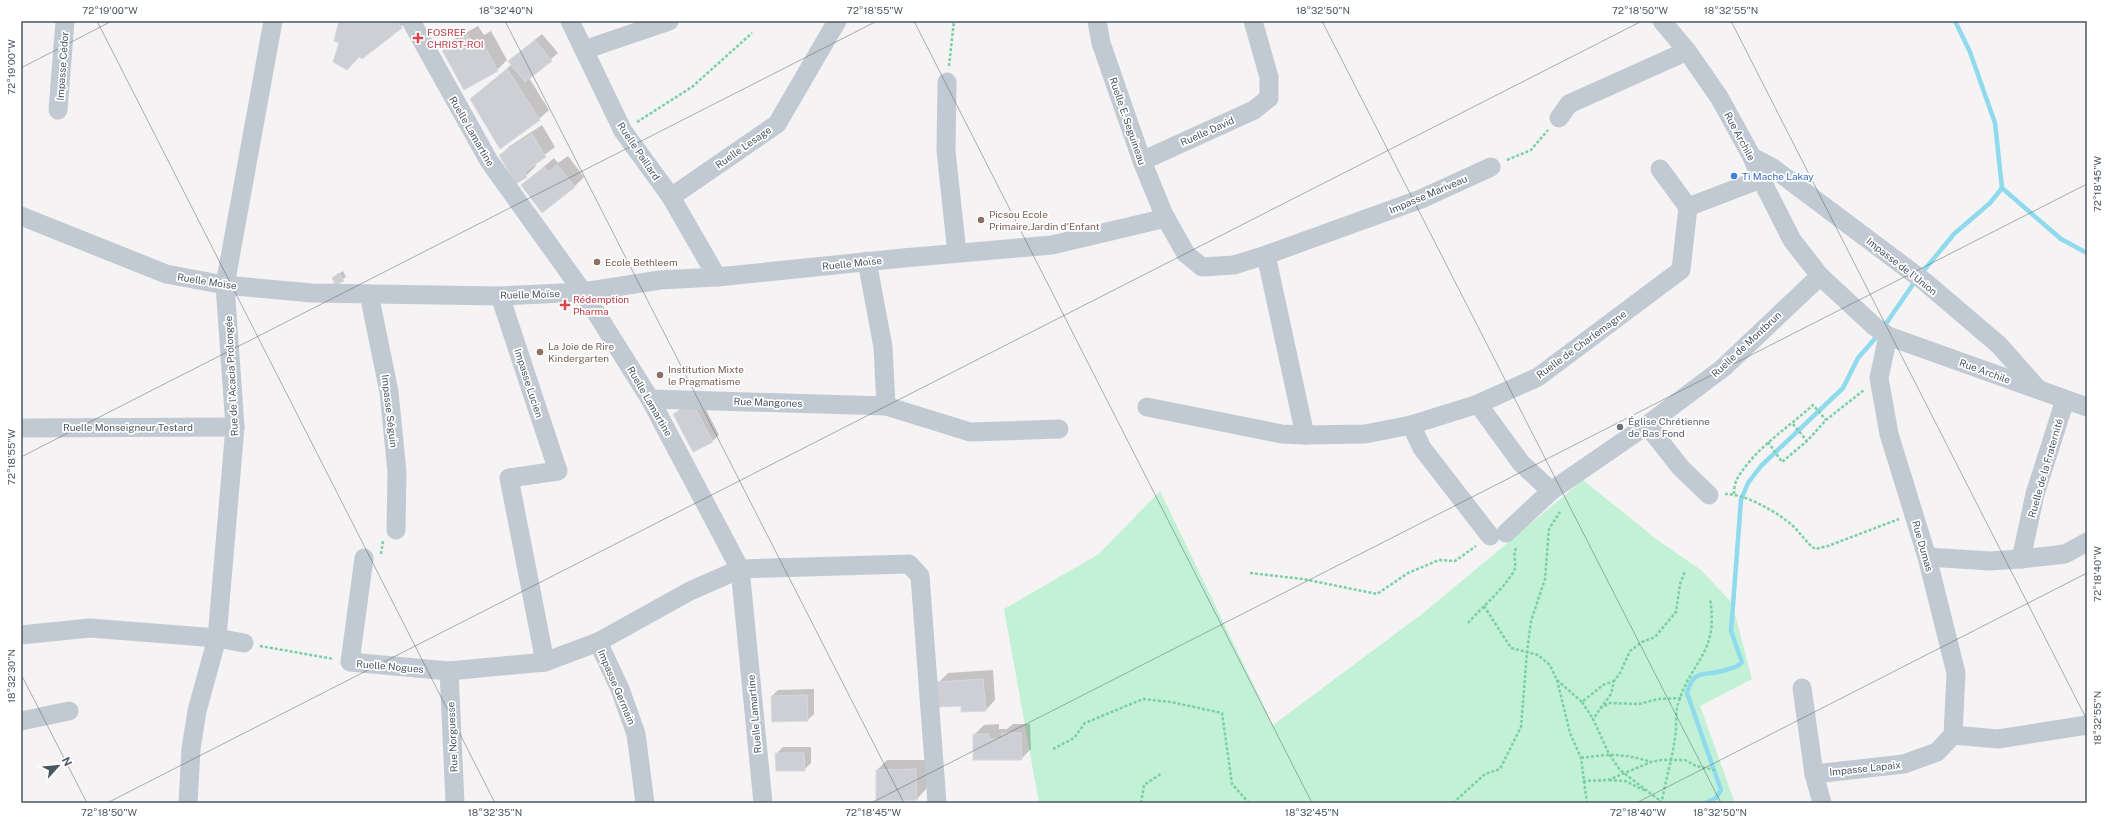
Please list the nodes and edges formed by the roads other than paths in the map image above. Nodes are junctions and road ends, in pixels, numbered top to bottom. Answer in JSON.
{"nodes":[{"id":1,"x":65,"y":21,"type":"edge"},
{"id":2,"x":273,"y":21,"type":"edge"},
{"id":3,"x":411,"y":21,"type":"edge"},
{"id":4,"x":570,"y":21,"type":"edge"},
{"id":5,"x":669,"y":21,"type":"edge"},
{"id":6,"x":837,"y":21,"type":"edge"},
{"id":7,"x":1098,"y":21,"type":"edge"},
{"id":8,"x":1253,"y":21,"type":"edge"},
{"id":9,"x":1662,"y":21,"type":"edge"},
{"id":10,"x":584,"y":50,"type":"junction"},
{"id":11,"x":1687,"y":51,"type":"junction"},
{"id":12,"x":947,"y":82,"type":"road end"},
{"id":13,"x":58,"y":110,"type":"dead end"},
{"id":14,"x":1559,"y":118,"type":"road end"},
{"id":15,"x":1752,"y":157,"type":"junction"},
{"id":16,"x":1142,"y":161,"type":"junction"},
{"id":17,"x":1491,"y":166,"type":"road end"},
{"id":18,"x":1660,"y":169,"type":"dead end"},
{"id":19,"x":1761,"y":179,"type":"junction"},
{"id":20,"x":671,"y":197,"type":"junction"},
{"id":21,"x":1688,"y":207,"type":"junction"},
{"id":22,"x":21,"y":216,"type":"edge"},
{"id":23,"x":1166,"y":218,"type":"junction"},
{"id":24,"x":957,"y":253,"type":"junction"},
{"id":25,"x":1266,"y":255,"type":"junction"},
{"id":26,"x":867,"y":261,"type":"junction"},
{"id":27,"x":1820,"y":276,"type":"junction"},
{"id":28,"x":717,"y":277,"type":"junction"},
{"id":29,"x":225,"y":285,"type":"junction"},
{"id":30,"x":583,"y":292,"type":"junction"},
{"id":31,"x":369,"y":294,"type":"junction"},
{"id":32,"x":500,"y":296,"type":"junction"},
{"id":33,"x":1882,"y":332,"type":"junction"},
{"id":34,"x":2040,"y":390,"type":"junction"},
{"id":35,"x":650,"y":399,"type":"junction"},
{"id":36,"x":2065,"y":400,"type":"junction"},
{"id":37,"x":1478,"y":404,"type":"junction"},
{"id":38,"x":886,"y":406,"type":"junction"},
{"id":39,"x":1147,"y":407,"type":"dead end"},
{"id":40,"x":2087,"y":407,"type":"edge"},
{"id":41,"x":1411,"y":425,"type":"junction"},
{"id":42,"x":1647,"y":425,"type":"junction"},
{"id":43,"x":235,"y":427,"type":"junction"},
{"id":44,"x":21,"y":428,"type":"edge"},
{"id":45,"x":1059,"y":429,"type":"dead end"},
{"id":46,"x":1305,"y":435,"type":"junction"},
{"id":47,"x":1551,"y":491,"type":"junction"},
{"id":48,"x":1709,"y":495,"type":"dead end"},
{"id":49,"x":396,"y":530,"type":"road end"},
{"id":50,"x":2087,"y":542,"type":"edge"},
{"id":51,"x":1927,"y":557,"type":"junction"},
{"id":52,"x":364,"y":558,"type":"road end"},
{"id":53,"x":2021,"y":559,"type":"junction"},
{"id":54,"x":740,"y":569,"type":"junction"},
{"id":55,"x":21,"y":636,"type":"edge"},
{"id":56,"x":217,"y":638,"type":"junction"},
{"id":57,"x":598,"y":642,"type":"junction"},
{"id":58,"x":244,"y":643,"type":"road end"},
{"id":59,"x":545,"y":662,"type":"junction"},
{"id":60,"x":449,"y":671,"type":"junction"},
{"id":61,"x":1802,"y":688,"type":"dead end"},
{"id":62,"x":69,"y":711,"type":"dead end"},
{"id":63,"x":21,"y":720,"type":"edge"},
{"id":64,"x":2087,"y":725,"type":"edge"},
{"id":65,"x":1953,"y":735,"type":"junction"},
{"id":66,"x":1814,"y":774,"type":"junction"},
{"id":67,"x":188,"y":803,"type":"edge"},
{"id":68,"x":455,"y":803,"type":"edge"},
{"id":69,"x":645,"y":803,"type":"edge"},
{"id":70,"x":762,"y":803,"type":"edge"},
{"id":71,"x":937,"y":803,"type":"edge"},
{"id":72,"x":1822,"y":803,"type":"edge"}],
"edges":[{"from":1,"to":13,"type":"street","name":"Impasse Cédor"},
{"from":2,"to":29,"type":"street","name":"Rue de l'Acacia Prolongée"},
{"from":3,"to":30,"type":"street","name":"Ruelle Lamartine"},
{"from":4,"to":10,"type":"street","name":"Ruelle Paillard"},
{"from":5,"to":10,"type":"street"},
{"from":6,"to":20,"type":"street","name":"Ruelle Lesage"},
{"from":7,"to":16,"type":"street","name":"Ruelle E. Seguineau"},
{"from":8,"to":16,"type":"street","name":"Ruelle David"},
{"from":9,"to":11,"type":"street","name":"Rue Archile"},
{"from":10,"to":20,"type":"street","name":"Ruelle Paillard"},
{"from":11,"to":14,"type":"street"},
{"from":11,"to":15,"type":"street","name":"Rue Archile"},
{"from":12,"to":24,"type":"street"},
{"from":15,"to":19,"type":"street","name":"Rue Archile"},
{"from":15,"to":34,"type":"street","name":"Impasse de l'Union"},
{"from":16,"to":23,"type":"street","name":"Ruelle E. Seguineau"},
{"from":17,"to":25,"type":"street","name":"Impasse Mariveau"},
{"from":18,"to":21,"type":"street"},
{"from":19,"to":21,"type":"street"},
{"from":19,"to":27,"type":"street","name":"Rue Archile"},
{"from":20,"to":28,"type":"street","name":"Ruelle Paillard"},
{"from":21,"to":37,"type":"street","name":"Ruelle de Charlemagne"},
{"from":22,"to":29,"type":"street","name":"Ruelle Moïse"},
{"from":23,"to":24,"type":"street","name":"Ruelle Moïse"},
{"from":23,"to":25,"type":"street","name":"Impasse Mariveau"},
{"from":24,"to":26,"type":"street","name":"Ruelle Moïse"},
{"from":25,"to":46,"type":"street"},
{"from":26,"to":28,"type":"street","name":"Ruelle Moïse"},
{"from":26,"to":38,"type":"street"},
{"from":27,"to":33,"type":"street","name":"Rue Archile"},
{"from":27,"to":42,"type":"street","name":"Ruelle de Montbrun"},
{"from":28,"to":30,"type":"street","name":"Ruelle Moïse"},
{"from":29,"to":31,"type":"street","name":"Ruelle Moïse"},
{"from":29,"to":43,"type":"street","name":"Rue de l'Acacia Prolongée"},
{"from":30,"to":32,"type":"street","name":"Ruelle Moïse"},
{"from":30,"to":35,"type":"street","name":"Ruelle Lamartine"},
{"from":31,"to":32,"type":"street","name":"Ruelle Moïse"},
{"from":31,"to":49,"type":"street","name":"Impasse Séguin"},
{"from":32,"to":59,"type":"street","name":"Impasse Lucien"},
{"from":33,"to":34,"type":"street","name":"Rue Archile"},
{"from":33,"to":51,"type":"street","name":"Rue Dumas"},
{"from":34,"to":36,"type":"street","name":"Rue Archile"},
{"from":35,"to":38,"type":"street","name":"Rue Mangones"},
{"from":35,"to":54,"type":"street","name":"Ruelle Lamartine"},
{"from":36,"to":40,"type":"street","name":"Rue Archile"},
{"from":36,"to":53,"type":"street","name":"Ruelle de la Fraternité"},
{"from":37,"to":41,"type":"street","name":"Ruelle de Charlemagne"},
{"from":37,"to":47,"type":"street"},
{"from":38,"to":45,"type":"street","name":"Rue Mangones"},
{"from":39,"to":46,"type":"street","name":"Ruelle de Charlemagne"},
{"from":41,"to":46,"type":"street","name":"Ruelle de Charlemagne"},
{"from":41,"to":47,"type":"street","name":"Ruelle de Montbrun"},
{"from":42,"to":47,"type":"street","name":"Ruelle de Montbrun"},
{"from":42,"to":48,"type":"street"},
{"from":43,"to":44,"type":"street","name":"Ruelle Monseigneur Testard"},
{"from":43,"to":56,"type":"street","name":"Rue de l'Acacia Prolongée"},
{"from":50,"to":53,"type":"street"},
{"from":51,"to":53,"type":"street"},
{"from":51,"to":65,"type":"street","name":"Rue Dumas"},
{"from":52,"to":60,"type":"street","name":"Ruelle Nogues"},
{"from":54,"to":57,"type":"street","name":"Ruelle Nogues"},
{"from":54,"to":70,"type":"street","name":"Ruelle Lamartine"},
{"from":54,"to":71,"type":"street"},
{"from":55,"to":56,"type":"street"},
{"from":56,"to":58,"type":"street"},
{"from":56,"to":67,"type":"street","name":"Rue de l'Acacia Prolongée"},
{"from":57,"to":59,"type":"street","name":"Ruelle Nogues"},
{"from":57,"to":69,"type":"street","name":"Impasse Germain"},
{"from":59,"to":60,"type":"street","name":"Ruelle Nogues"},
{"from":60,"to":68,"type":"street","name":"Rue Norguesse"},
{"from":61,"to":66,"type":"street"},
{"from":62,"to":63,"type":"street"},
{"from":64,"to":65,"type":"street"},
{"from":65,"to":66,"type":"street","name":"Impasse Lapaix"},
{"from":66,"to":72,"type":"street"}]}
